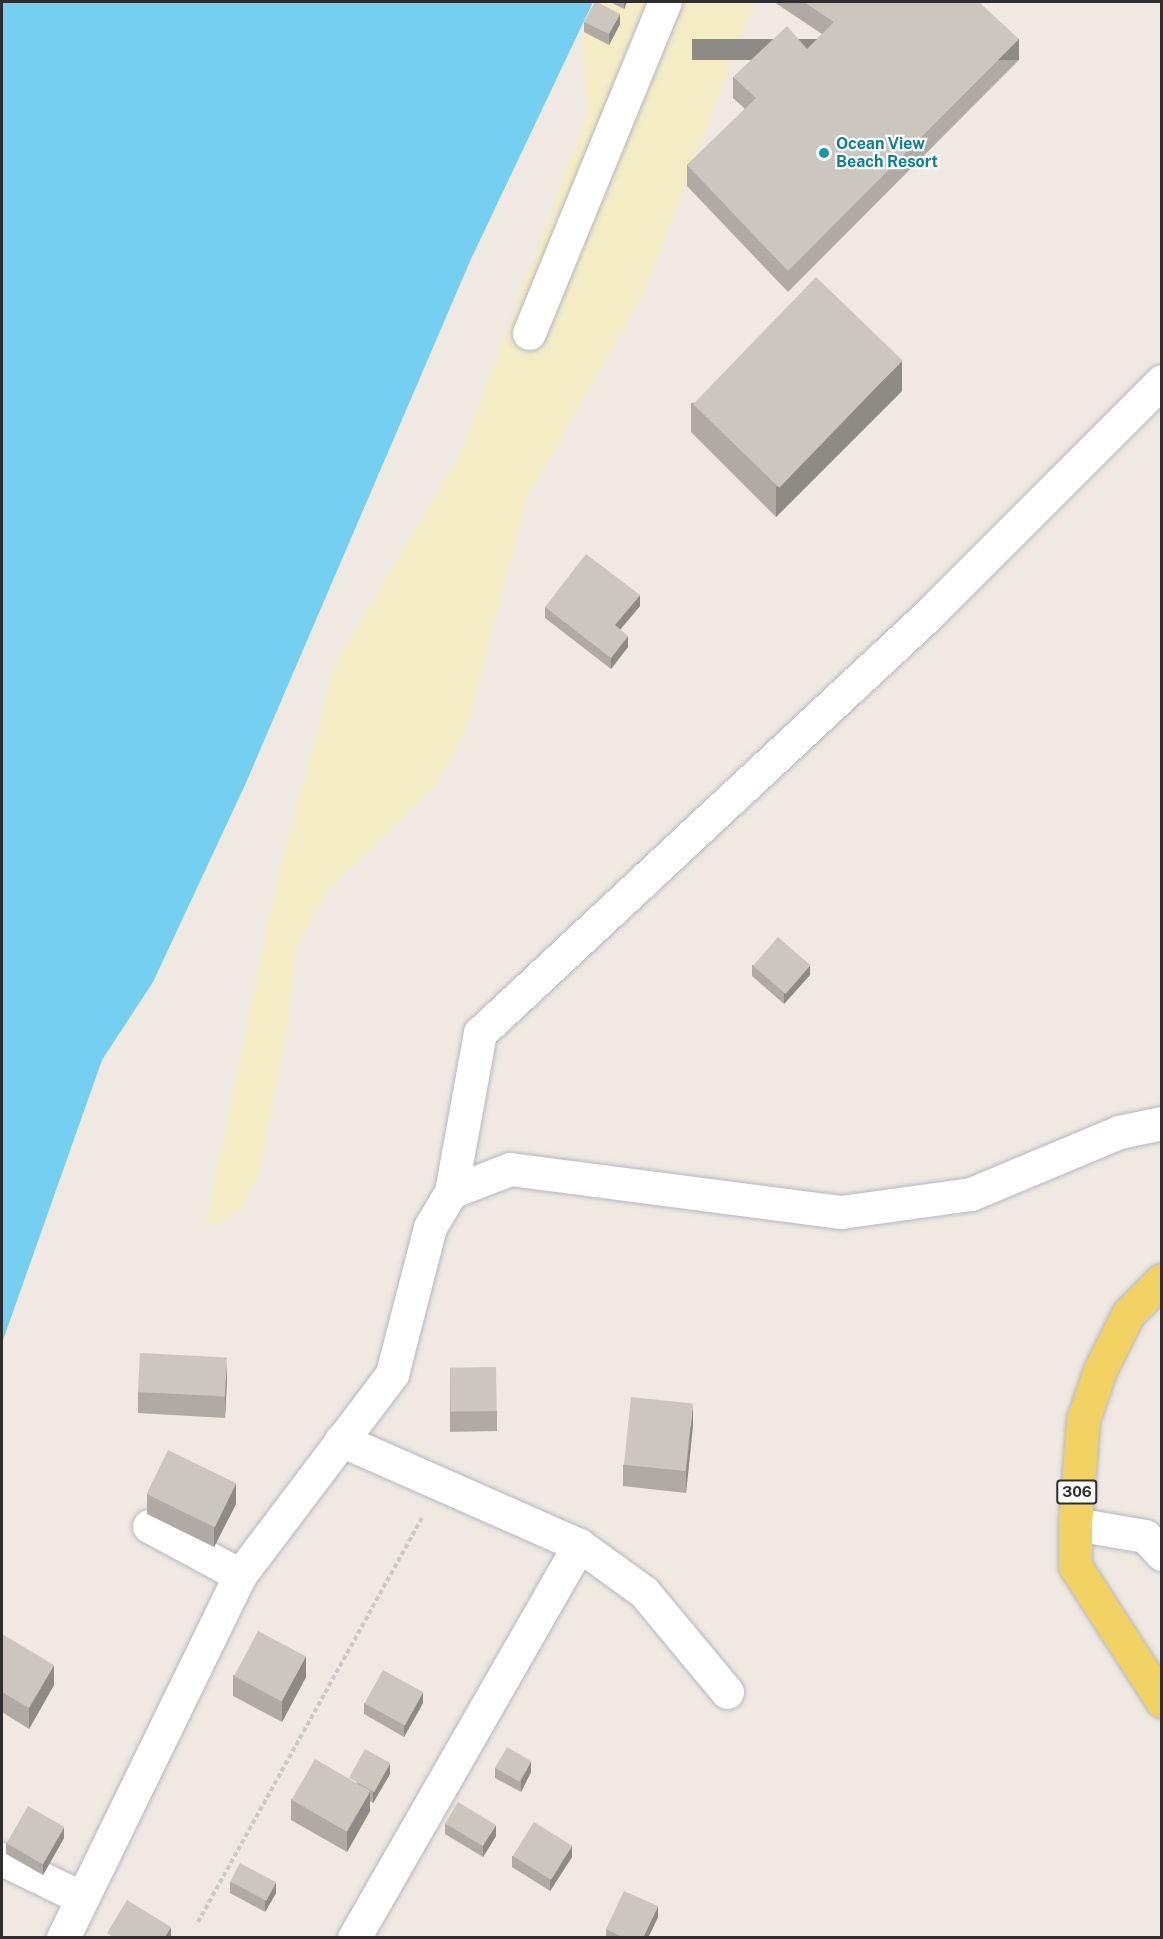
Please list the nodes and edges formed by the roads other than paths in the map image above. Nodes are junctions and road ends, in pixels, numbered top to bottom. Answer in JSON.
{"nodes":[{"id":1,"x":666,"y":2,"type":"edge"},
{"id":2,"x":529,"y":333,"type":"dead end"},
{"id":3,"x":1161,"y":381,"type":"edge"},
{"id":4,"x":1161,"y":1124,"type":"edge"},
{"id":5,"x":451,"y":1192,"type":"junction"},
{"id":6,"x":1161,"y":1281,"type":"edge"},
{"id":7,"x":341,"y":1440,"type":"junction"},
{"id":8,"x":1075,"y":1524,"type":"junction"},
{"id":9,"x":149,"y":1526,"type":"dead end"},
{"id":10,"x":579,"y":1545,"type":"junction"},
{"id":11,"x":1161,"y":1554,"type":"edge"},
{"id":12,"x":240,"y":1575,"type":"junction"},
{"id":13,"x":727,"y":1692,"type":"dead end"},
{"id":14,"x":1161,"y":1701,"type":"edge"},
{"id":15,"x":2,"y":1859,"type":"edge"},
{"id":16,"x":82,"y":1898,"type":"junction"},
{"id":17,"x":63,"y":1938,"type":"edge"},
{"id":18,"x":354,"y":1938,"type":"edge"}],
"edges":[{"from":1,"to":2,"type":"street"},
{"from":3,"to":5,"type":"street"},
{"from":4,"to":5,"type":"street"},
{"from":5,"to":7,"type":"street"},
{"from":6,"to":8,"type":"main road","number":"306"},
{"from":7,"to":10,"type":"street"},
{"from":7,"to":12,"type":"street"},
{"from":8,"to":11,"type":"street"},
{"from":8,"to":14,"type":"main road","number":"306"},
{"from":9,"to":12,"type":"street"},
{"from":10,"to":13,"type":"street"},
{"from":10,"to":18,"type":"street"},
{"from":12,"to":16,"type":"street"},
{"from":15,"to":16,"type":"street"},
{"from":16,"to":17,"type":"street"}]}
